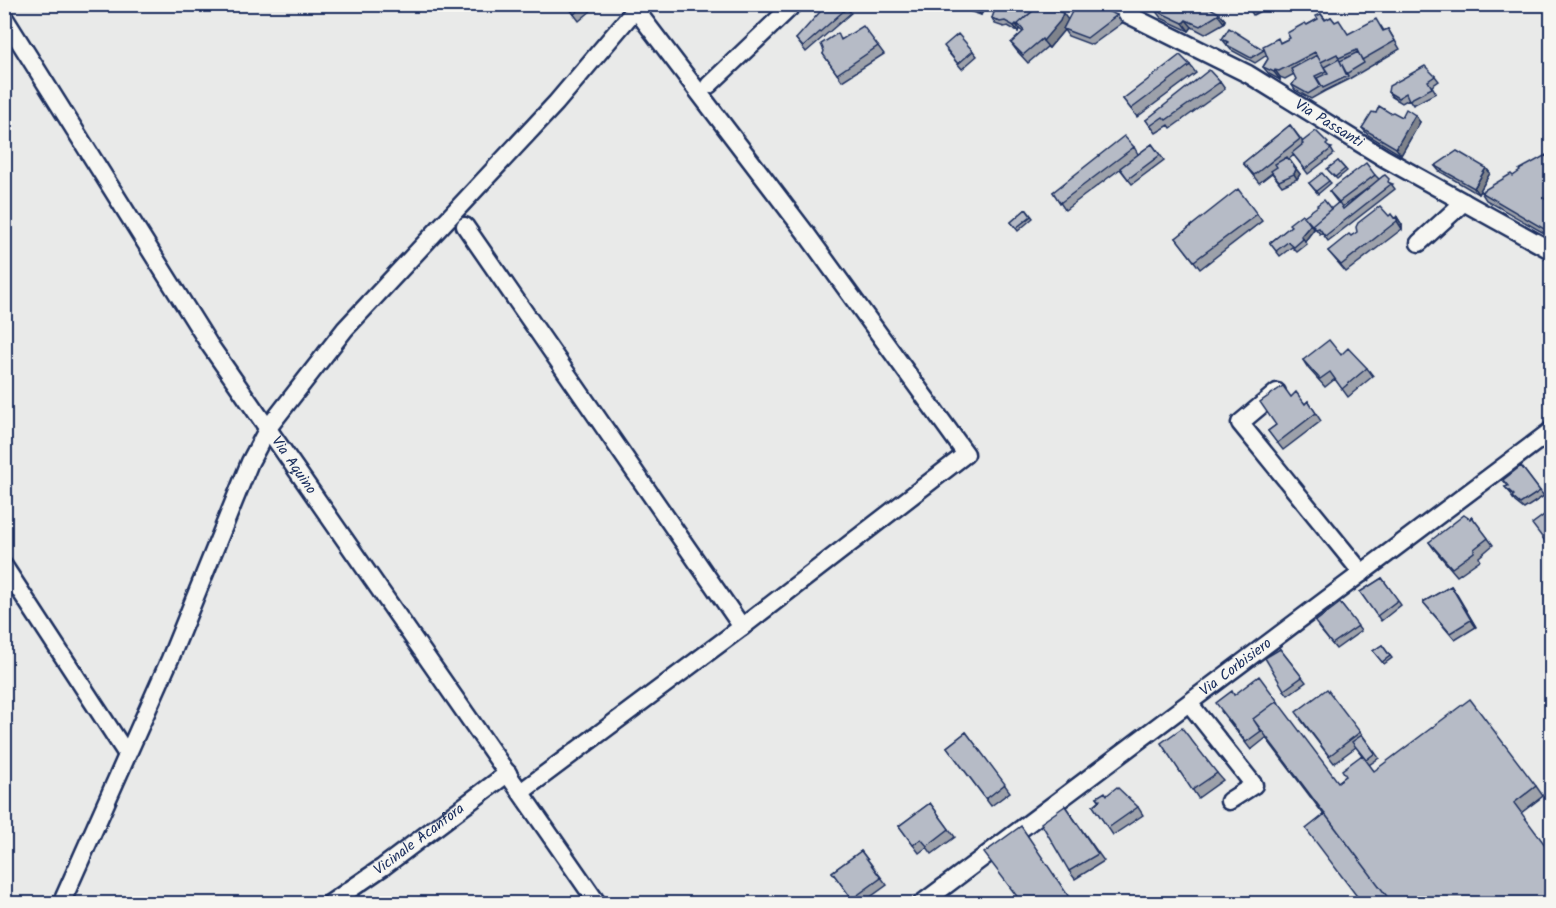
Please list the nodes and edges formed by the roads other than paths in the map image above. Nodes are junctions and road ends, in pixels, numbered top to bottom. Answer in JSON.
{"nodes":[{"id":1,"x":794,"y":4,"type":"edge"},
{"id":2,"x":1103,"y":4,"type":"edge"},
{"id":3,"x":638,"y":7,"type":"edge"},
{"id":4,"x":1136,"y":10,"type":"edge"},
{"id":5,"x":4,"y":17,"type":"edge"},
{"id":6,"x":709,"y":85,"type":"dead end"},
{"id":7,"x":1464,"y":202,"type":"junction"},
{"id":8,"x":465,"y":226,"type":"dead end"},
{"id":9,"x":1419,"y":243,"type":"dead end"},
{"id":10,"x":1551,"y":251,"type":"edge"},
{"id":11,"x":1277,"y":392,"type":"edge"},
{"id":12,"x":268,"y":428,"type":"junction"},
{"id":13,"x":1551,"y":430,"type":"edge"},
{"id":14,"x":4,"y":566,"type":"edge"},
{"id":15,"x":1362,"y":573,"type":"junction"},
{"id":16,"x":742,"y":627,"type":"junction"},
{"id":17,"x":1188,"y":703,"type":"junction"},
{"id":18,"x":126,"y":753,"type":"junction"},
{"id":19,"x":508,"y":773,"type":"junction"},
{"id":20,"x":521,"y":792,"type":"junction"},
{"id":21,"x":1229,"y":801,"type":"dead end"},
{"id":22,"x":61,"y":903,"type":"edge"},
{"id":23,"x":329,"y":903,"type":"edge"},
{"id":24,"x":598,"y":903,"type":"edge"},
{"id":25,"x":921,"y":903,"type":"edge"}],
"edges":[{"from":1,"to":6,"type":"street"},
{"from":2,"to":4,"type":"street","name":"Via Passanti"},
{"from":3,"to":12,"type":"street"},
{"from":3,"to":16,"type":"street"},
{"from":4,"to":7,"type":"street","name":"Via Passanti"},
{"from":5,"to":12,"type":"street","name":"Via Aquino"},
{"from":7,"to":9,"type":"street"},
{"from":7,"to":10,"type":"street","name":"Via Passanti"},
{"from":8,"to":16,"type":"street"},
{"from":11,"to":15,"type":"street"},
{"from":12,"to":18,"type":"street"},
{"from":12,"to":19,"type":"street","name":"Via Aquino"},
{"from":13,"to":15,"type":"street","name":"Via Corbisiero"},
{"from":14,"to":18,"type":"street"},
{"from":15,"to":17,"type":"street","name":"Via Corbisiero"},
{"from":16,"to":20,"type":"street"},
{"from":17,"to":21,"type":"street"},
{"from":17,"to":25,"type":"street","name":"Via Corbisiero"},
{"from":18,"to":22,"type":"street"},
{"from":19,"to":20,"type":"street","name":"Via Aquino"},
{"from":19,"to":23,"type":"street","name":"Vicinale Acanfora"},
{"from":20,"to":24,"type":"street","name":"Via Aquino"}]}
